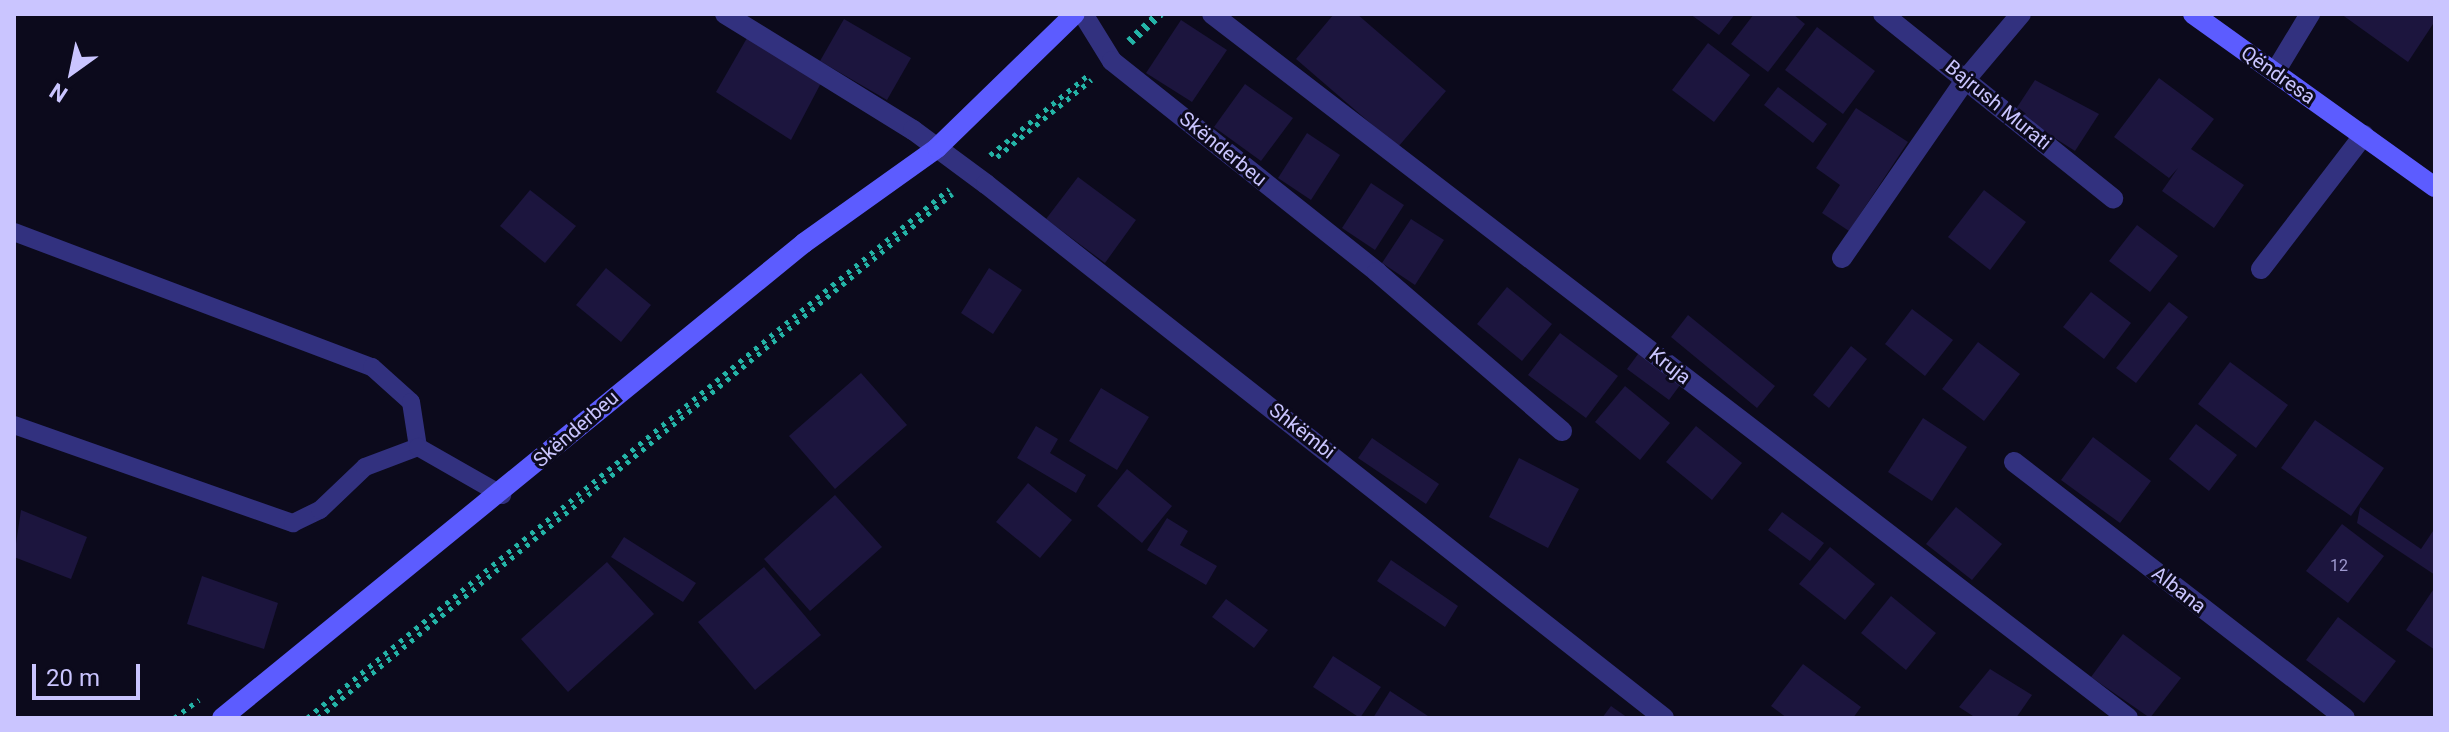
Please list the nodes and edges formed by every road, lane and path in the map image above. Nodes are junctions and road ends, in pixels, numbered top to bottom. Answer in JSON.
{"nodes":[{"id":1,"x":725,"y":14,"type":"edge"},
{"id":2,"x":1075,"y":14,"type":"edge"},
{"id":3,"x":1083,"y":14,"type":"edge"},
{"id":4,"x":1156,"y":14,"type":"edge"},
{"id":5,"x":1162,"y":14,"type":"edge"},
{"id":6,"x":1212,"y":14,"type":"edge"},
{"id":7,"x":1883,"y":14,"type":"edge"},
{"id":8,"x":2021,"y":14,"type":"edge"},
{"id":9,"x":2193,"y":14,"type":"edge"},
{"id":10,"x":2310,"y":14,"type":"edge"},
{"id":11,"x":1111,"y":59,"type":"junction"},
{"id":12,"x":2275,"y":72,"type":"junction"},
{"id":13,"x":1966,"y":79,"type":"junction"},
{"id":14,"x":2364,"y":135,"type":"junction"},
{"id":15,"x":937,"y":148,"type":"junction"},
{"id":16,"x":971,"y":175,"type":"junction"},
{"id":17,"x":2435,"y":187,"type":"edge"},
{"id":18,"x":2113,"y":198,"type":"dead end"},
{"id":19,"x":14,"y":232,"type":"edge"},
{"id":20,"x":1842,"y":258,"type":"dead end"},
{"id":21,"x":2261,"y":269,"type":"dead end"},
{"id":22,"x":14,"y":425,"type":"edge"},
{"id":23,"x":1562,"y":431,"type":"dead end"},
{"id":24,"x":418,"y":447,"type":"junction"},
{"id":25,"x":2014,"y":462,"type":"dead end"},
{"id":26,"x":502,"y":495,"type":"junction"},
{"id":27,"x":222,"y":718,"type":"edge"},
{"id":28,"x":307,"y":718,"type":"edge"},
{"id":29,"x":318,"y":718,"type":"edge"},
{"id":30,"x":1664,"y":718,"type":"edge"},
{"id":31,"x":2128,"y":718,"type":"edge"},
{"id":32,"x":2345,"y":718,"type":"edge"}],
"edges":[{"from":1,"to":15,"type":"street"},
{"from":2,"to":15,"type":"main road","name":"Skënderbeu"},
{"from":3,"to":11,"type":"street","name":"Skënderbeu"},
{"from":4,"to":11,"type":"path"},
{"from":5,"to":11,"type":"path"},
{"from":6,"to":31,"type":"street","name":"Kruja"},
{"from":7,"to":13,"type":"street","name":"Bajrush Murati"},
{"from":8,"to":13,"type":"street"},
{"from":9,"to":12,"type":"main road","name":"Qëndresa"},
{"from":10,"to":12,"type":"street"},
{"from":11,"to":16,"type":"path"},
{"from":11,"to":23,"type":"street","name":"Skënderbeu"},
{"from":12,"to":14,"type":"main road","name":"Qëndresa"},
{"from":13,"to":18,"type":"street","name":"Bajrush Murati"},
{"from":13,"to":20,"type":"street"},
{"from":14,"to":17,"type":"main road","name":"Qëndresa"},
{"from":14,"to":21,"type":"street"},
{"from":15,"to":16,"type":"street","name":"Shkëmbi"},
{"from":15,"to":26,"type":"main road","name":"Skënderbeu"},
{"from":16,"to":28,"type":"path"},
{"from":16,"to":29,"type":"path"},
{"from":16,"to":30,"type":"street","name":"Shkëmbi"},
{"from":19,"to":24,"type":"lane"},
{"from":22,"to":24,"type":"lane"},
{"from":24,"to":26,"type":"lane"},
{"from":25,"to":32,"type":"street","name":"Albana"},
{"from":26,"to":27,"type":"main road","name":"Skënderbeu"}]}
